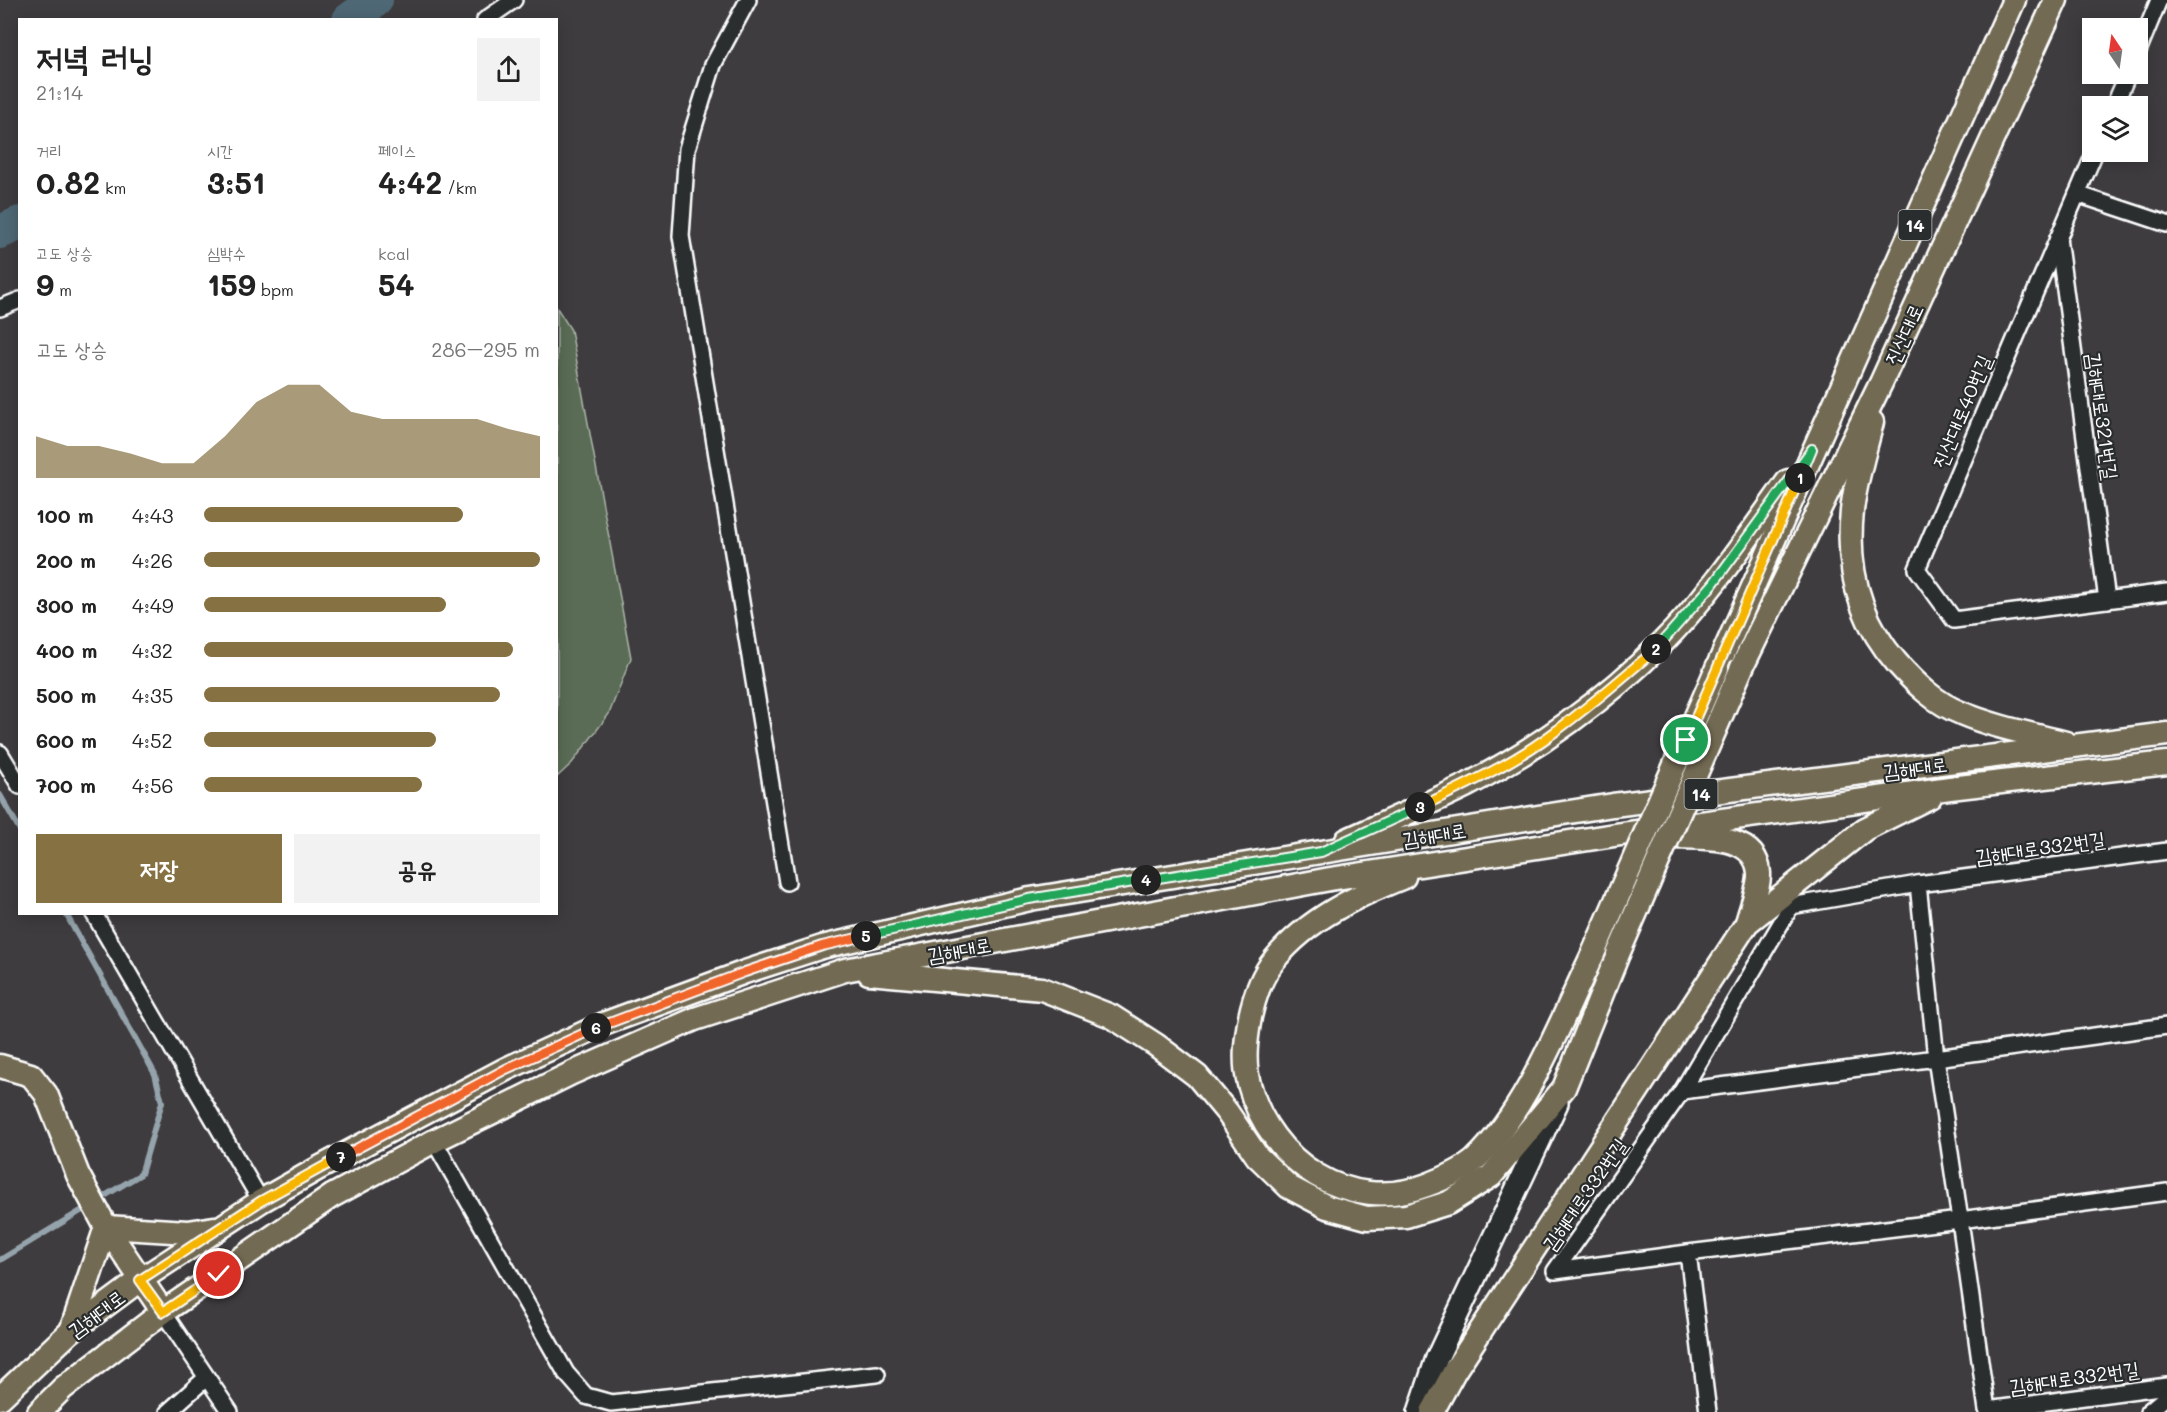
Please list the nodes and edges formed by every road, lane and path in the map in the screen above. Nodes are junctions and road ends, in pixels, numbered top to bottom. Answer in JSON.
{"nodes":[{"id":1,"x":514,"y":0,"type":"edge"},
{"id":2,"x":748,"y":0,"type":"edge"},
{"id":3,"x":2014,"y":0,"type":"edge"},
{"id":4,"x":2056,"y":0,"type":"edge"},
{"id":5,"x":2159,"y":0,"type":"edge"},
{"id":6,"x":488,"y":18,"type":"edge"},
{"id":7,"x":2148,"y":27,"type":"edge"},
{"id":8,"x":2091,"y":162,"type":"edge"},
{"id":9,"x":2077,"y":194,"type":"junction"},
{"id":10,"x":2167,"y":228,"type":"edge"},
{"id":11,"x":2058,"y":238,"type":"junction"},
{"id":12,"x":18,"y":301,"type":"edge"},
{"id":13,"x":0,"y":308,"type":"edge"},
{"id":14,"x":1881,"y":382,"type":"junction"},
{"id":15,"x":1812,"y":449,"type":"junction"},
{"id":16,"x":2167,"y":592,"type":"edge"},
{"id":17,"x":2107,"y":600,"type":"junction"},
{"id":18,"x":2167,"y":734,"type":"edge"},
{"id":19,"x":2082,"y":747,"type":"junction"},
{"id":20,"x":0,"y":753,"type":"edge"},
{"id":21,"x":2167,"y":763,"type":"edge"},
{"id":22,"x":18,"y":783,"type":"edge"},
{"id":23,"x":1950,"y":788,"type":"junction"},
{"id":24,"x":1621,"y":834,"type":"junction"},
{"id":25,"x":2167,"y":851,"type":"edge"},
{"id":26,"x":1321,"y":852,"type":"junction"},
{"id":27,"x":1437,"y":864,"type":"junction"},
{"id":28,"x":787,"y":882,"type":"dead end"},
{"id":29,"x":1918,"y":884,"type":"junction"},
{"id":30,"x":95,"y":915,"type":"edge"},
{"id":31,"x":1747,"y":923,"type":"junction"},
{"id":32,"x":845,"y":970,"type":"junction"},
{"id":33,"x":2167,"y":1026,"type":"edge"},
{"id":34,"x":1936,"y":1058,"type":"junction"},
{"id":35,"x":0,"y":1066,"type":"edge"},
{"id":36,"x":1564,"y":1088,"type":"junction"},
{"id":37,"x":1682,"y":1091,"type":"junction"},
{"id":38,"x":434,"y":1141,"type":"junction"},
{"id":39,"x":2167,"y":1192,"type":"edge"},
{"id":40,"x":261,"y":1201,"type":"junction"},
{"id":41,"x":1960,"y":1220,"type":"junction"},
{"id":42,"x":102,"y":1221,"type":"junction"},
{"id":43,"x":221,"y":1227,"type":"junction"},
{"id":44,"x":1688,"y":1253,"type":"junction"},
{"id":45,"x":140,"y":1280,"type":"junction"},
{"id":46,"x":163,"y":1312,"type":"junction"},
{"id":47,"x":71,"y":1331,"type":"junction"},
{"id":48,"x":877,"y":1374,"type":"dead end"},
{"id":49,"x":206,"y":1378,"type":"junction"},
{"id":50,"x":2167,"y":1386,"type":"edge"},
{"id":51,"x":2167,"y":1396,"type":"edge"},
{"id":52,"x":0,"y":1398,"type":"edge"},
{"id":53,"x":1982,"y":1411,"type":"edge"},
{"id":54,"x":39,"y":1412,"type":"edge"},
{"id":55,"x":168,"y":1412,"type":"edge"},
{"id":56,"x":230,"y":1412,"type":"edge"},
{"id":57,"x":1419,"y":1412,"type":"edge"},
{"id":58,"x":1432,"y":1412,"type":"edge"},
{"id":59,"x":1708,"y":1412,"type":"edge"},
{"id":60,"x":2148,"y":1412,"type":"edge"}],
"edges":[{"from":1,"to":6,"type":"street"},
{"from":2,"to":28,"type":"street"},
{"from":3,"to":15,"type":"main road","name":"진산대로","number":"14"},
{"from":4,"to":14,"type":"main road","name":"진산대로","number":"14"},
{"from":5,"to":7,"type":"street"},
{"from":8,"to":9,"type":"street","name":"진산대로40번길"},
{"from":9,"to":10,"type":"street"},
{"from":9,"to":11,"type":"street","name":"진산대로40번길"},
{"from":11,"to":17,"type":"street","name":"김해대로321번길"},
{"from":11,"to":17,"type":"street","name":"진산대로40번길"},
{"from":12,"to":13,"type":"street"},
{"from":14,"to":19,"type":"main road"},
{"from":14,"to":36,"type":"main road","name":"진산대로","number":"14","bridge":true},
{"from":15,"to":26,"type":"main road"},
{"from":15,"to":27,"type":"main road","bridge":true},
{"from":16,"to":17,"type":"street"},
{"from":18,"to":19,"type":"main road","name":"김해대로","number":"14"},
{"from":19,"to":26,"type":"main road","name":"김해대로","number":"14"},
{"from":20,"to":22,"type":"street"},
{"from":21,"to":23,"type":"main road","name":"김해대로","number":"14"},
{"from":23,"to":24,"type":"main road","name":"김해대로","number":"14"},
{"from":23,"to":31,"type":"main road"},
{"from":24,"to":27,"type":"main road","name":"김해대로","number":"14"},
{"from":24,"to":31,"type":"main road"},
{"from":25,"to":29,"type":"street","name":"김해대로332번길"},
{"from":26,"to":40,"type":"main road","name":"김해대로"},
{"from":27,"to":32,"type":"main road","name":"김해대로"},
{"from":29,"to":34,"type":"street","name":"김해대로332번길"},
{"from":29,"to":37,"type":"street","name":"김해대로332번길"},
{"from":30,"to":40,"type":"street"},
{"from":31,"to":58,"type":"main road"},
{"from":32,"to":36,"type":"main road","name":"진산대로"},
{"from":32,"to":38,"type":"main road","name":"김해대로"},
{"from":33,"to":34,"type":"street"},
{"from":34,"to":37,"type":"street"},
{"from":34,"to":41,"type":"street","name":"김해대로332번길"},
{"from":35,"to":42,"type":"main road"},
{"from":36,"to":57,"type":"main road"},
{"from":37,"to":44,"type":"street","name":"김해대로332번길"},
{"from":38,"to":46,"type":"main road","name":"김해대로"},
{"from":38,"to":48,"type":"street"},
{"from":39,"to":41,"type":"street","name":"김해대로332번길"},
{"from":40,"to":43,"type":"main road","name":"김해대로"},
{"from":41,"to":44,"type":"street","name":"김해대로332번길"},
{"from":41,"to":53,"type":"street","name":"김해대로332번길"},
{"from":42,"to":43,"type":"main road"},
{"from":42,"to":45,"type":"main road"},
{"from":42,"to":47,"type":"main road"},
{"from":43,"to":45,"type":"main road","name":"김해대로"},
{"from":44,"to":59,"type":"street"},
{"from":45,"to":46,"type":"main road"},
{"from":45,"to":47,"type":"main road","name":"김해대로"},
{"from":46,"to":49,"type":"street"},
{"from":46,"to":54,"type":"main road","name":"김해대로"},
{"from":47,"to":52,"type":"main road","name":"김해대로"},
{"from":49,"to":55,"type":"street"},
{"from":49,"to":56,"type":"street"},
{"from":50,"to":53,"type":"street","name":"김해대로332번길"},
{"from":51,"to":60,"type":"street"}]}
